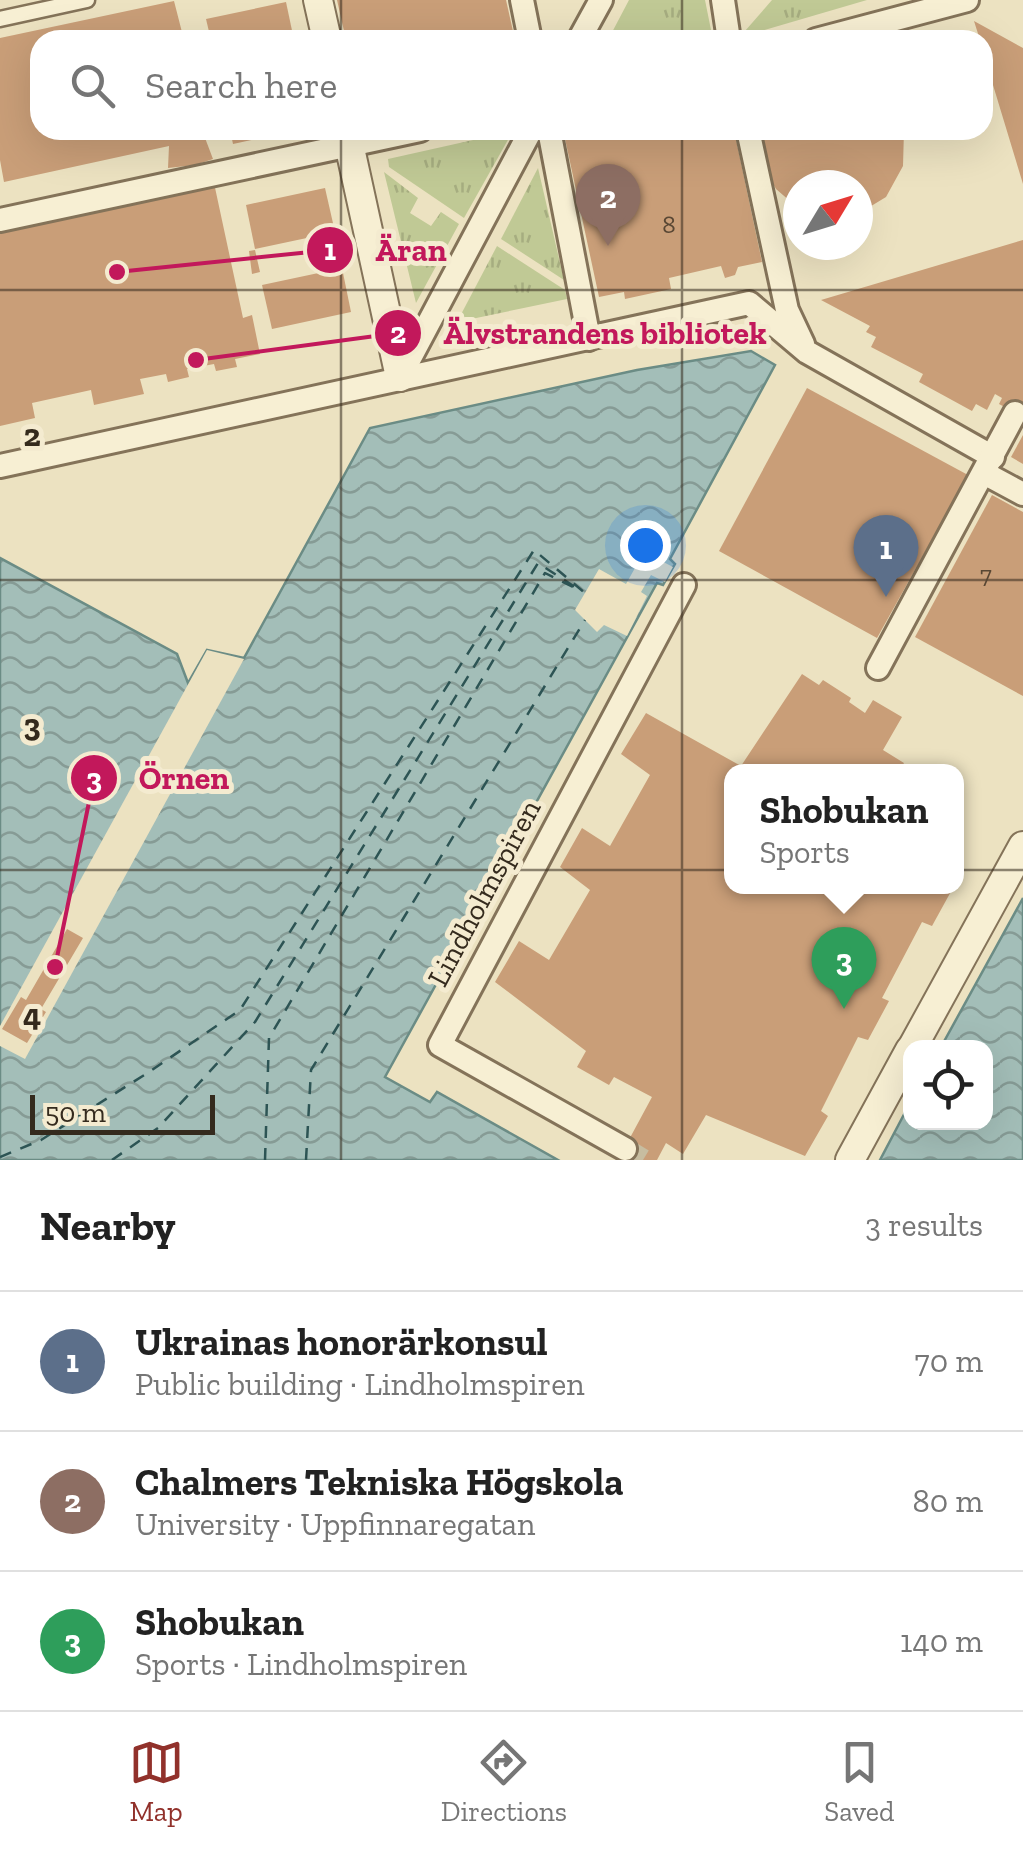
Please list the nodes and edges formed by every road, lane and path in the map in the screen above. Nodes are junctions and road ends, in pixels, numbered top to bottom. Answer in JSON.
{"nodes":[{"id":1,"x":88,"y":0,"type":"edge"},
{"id":2,"x":318,"y":0,"type":"edge"},
{"id":3,"x":522,"y":0,"type":"edge"},
{"id":4,"x":601,"y":0,"type":"edge"},
{"id":5,"x":724,"y":0,"type":"edge"},
{"id":6,"x":967,"y":0,"type":"edge"},
{"id":7,"x":0,"y":19,"type":"edge"},
{"id":8,"x":325,"y":30,"type":"edge"},
{"id":9,"x":528,"y":30,"type":"edge"},
{"id":10,"x":584,"y":30,"type":"edge"},
{"id":11,"x":728,"y":30,"type":"edge"},
{"id":12,"x":854,"y":30,"type":"edge"},
{"id":13,"x":334,"y":140,"type":"edge"},
{"id":14,"x":348,"y":140,"type":"edge"},
{"id":15,"x":526,"y":140,"type":"edge"},
{"id":16,"x":551,"y":140,"type":"edge"},
{"id":17,"x":750,"y":140,"type":"edge"},
{"id":18,"x":0,"y":220,"type":"edge"},
{"id":19,"x":589,"y":338,"type":"junction"},
{"id":20,"x":807,"y":352,"type":"junction"},
{"id":21,"x":400,"y":378,"type":"junction"},
{"id":22,"x":1016,"y":413,"type":"dead end"},
{"id":23,"x":988,"y":465,"type":"junction"},
{"id":24,"x":0,"y":466,"type":"edge"},
{"id":25,"x":1023,"y":494,"type":"edge"},
{"id":26,"x":684,"y":584,"type":"dead end"},
{"id":27,"x":878,"y":668,"type":"dead end"},
{"id":28,"x":1023,"y":846,"type":"edge"},
{"id":29,"x":916,"y":1040,"type":"edge"},
{"id":30,"x":903,"y":1064,"type":"edge"},
{"id":31,"x":624,"y":1149,"type":"tunnel mouth"},
{"id":32,"x":850,"y":1160,"type":"edge"}],
"edges":[{"from":1,"to":7,"type":"lane"},
{"from":2,"to":8,"type":"street"},
{"from":3,"to":9,"type":"street"},
{"from":4,"to":10,"type":"street"},
{"from":5,"to":11,"type":"street"},
{"from":6,"to":12,"type":"street"},
{"from":13,"to":18,"type":"street"},
{"from":14,"to":21,"type":"street"},
{"from":15,"to":21,"type":"street"},
{"from":16,"to":19,"type":"street"},
{"from":17,"to":20,"type":"street"},
{"from":19,"to":20,"type":"street"},
{"from":19,"to":21,"type":"street"},
{"from":20,"to":23,"type":"street"},
{"from":21,"to":24,"type":"street"},
{"from":22,"to":23,"type":"street"},
{"from":23,"to":25,"type":"street"},
{"from":23,"to":27,"type":"street"},
{"from":26,"to":31,"type":"street","name":"Lindholmspiren"},
{"from":28,"to":29,"type":"street"},
{"from":30,"to":32,"type":"street"}]}
